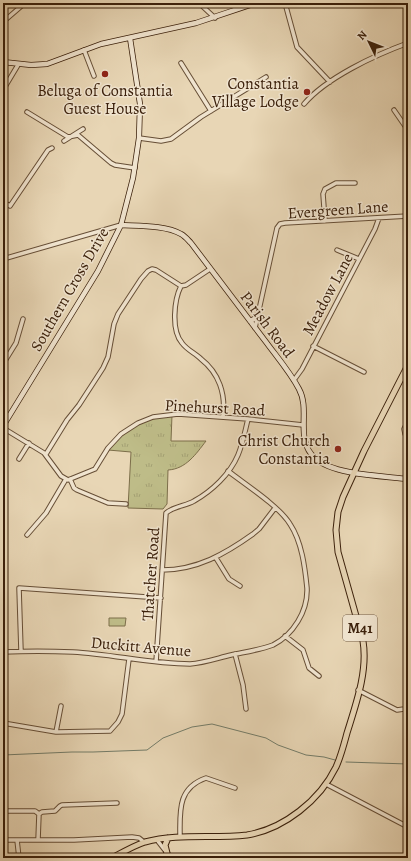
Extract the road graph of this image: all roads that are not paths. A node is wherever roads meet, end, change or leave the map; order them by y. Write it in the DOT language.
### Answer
graph roads {
  1 [pos="5,3"];
  2 [pos="25,3"];
  3 [pos="199,3"];
  4 [pos="256,3"];
  5 [pos="285,3"];
  6 [pos="215,18"];
  7 [pos="4,21"];
  8 [pos="130,38"];
  9 [pos="408,43"];
  10 [pos="84,50"];
  11 [pos="3,62"];
  12 [pos="181,63"];
  13 [pos="18,65"];
  14 [pos="94,76"];
  15 [pos="266,77"];
  16 [pos="330,82"];
  17 [pos="3,90"];
  18 [pos="304,104"];
  19 [pos="394,110"];
  20 [pos="211,111"];
  21 [pos="27,112"];
  22 [pos="408,127"];
  23 [pos="83,130"];
  24 [pos="73,136"];
  25 [pos="140,138"];
  26 [pos="64,141"];
  27 [pos="52,148"];
  28 [pos="135,168"];
  29 [pos="354,183"];
  30 [pos="3,202"];
  31 [pos="408,216"];
  32 [pos="379,218"];
  33 [pos="325,221"];
  34 [pos="121,224"];
  35 [pos="337,250"];
  36 [pos="3,258"];
  37 [pos="359,259"];
  38 [pos="210,268"];
  39 [pos="181,286"];
  40 [pos="258,317"];
  41 [pos="23,319"];
  42 [pos="250,320"];
  43 [pos="255,328"];
  44 [pos="313,346"];
  45 [pos="3,363"];
  46 [pos="408,365"];
  47 [pos="364,372"];
  48 [pos="294,380"];
  49 [pos="223,417"];
  50 [pos="248,419"];
  51 [pos="408,421"];
  52 [pos="303,425"];
  53 [pos="3,427"];
  54 [pos="408,437"];
  55 [pos="28,443"];
  56 [pos="46,454"];
  57 [pos="19,459"];
  58 [pos="228,471"];
  59 [pos="354,472"];
  60 [pos="68,479"];
  61 [pos="408,480"];
  62 [pos="126,504"];
  63 [pos="275,508"];
  64 [pos="27,535"];
  65 [pos="216,558"];
  66 [pos="162,570"];
  67 [pos="240,586"];
  68 [pos="160,598"];
  69 [pos="286,636"];
  70 [pos="21,651"];
  71 [pos="3,652"];
  72 [pos="235,654"];
  73 [pos="129,659"];
  74 [pos="156,662"];
  75 [pos="319,676"];
  76 [pos="358,690"];
  77 [pos="62,706"];
  78 [pos="408,706"];
  79 [pos="246,709"];
  80 [pos="3,723"];
  81 [pos="56,732"];
  82 [pos="326,784"];
  83 [pos="235,788"];
  84 [pos="117,803"];
  85 [pos="3,812"];
  86 [pos="39,814"];
  87 [pos="408,827"];
  88 [pos="180,837"];
  89 [pos="168,838"];
  90 [pos="3,840"];
  91 [pos="17,840"];
  92 [pos="38,840"];
  93 [pos="157,840"];
  94 [pos="144,842"];
  95 [pos="167,853"];
  96 [pos="19,858"];
  97 [pos="112,858"];
  98 [pos="171,858"];
  1 -- 7 [label="street"];
  2 -- 7 [label="street"];
  3 -- 6 [label="street"];
  4 -- 6 [label="street"];
  5 -- 16 [label="street"];
  6 -- 8 [label="street"];
  8 -- 10 [label="street"];
  8 -- 25 [label="street, Southern Cross Drive"];
  9 -- 16 [label="street"];
  10 -- 13 [label="street"];
  10 -- 14 [label="street"];
  11 -- 13 [label="street"];
  12 -- 20 [label="street"];
  13 -- 17 [label="street"];
  15 -- 20 [label="street"];
  16 -- 18 [label="street"];
  19 -- 22 [label="street"];
  20 -- 25 [label="street"];
  21 -- 24 [label="street"];
  23 -- 24 [label="street"];
  24 -- 26 [label="street"];
  24 -- 28 [label="street"];
  25 -- 28 [label="street, Southern Cross Drive"];
  27 -- 30 [label="street"];
  28 -- 34 [label="street, Southern Cross Drive"];
  29 -- 33 [label="street"];
  31 -- 32 [label="street, Evergreen Lane"];
  32 -- 33 [label="street, Evergreen Lane"];
  32 -- 37 [label="street, Meadow Lane"];
  33 -- 40 [label="street, Evergreen Lane"];
  34 -- 36 [label="street"];
  34 -- 38 [label="street, Parish Road"];
  34 -- 53 [label="street, Southern Cross Drive"];
  35 -- 37 [label="street"];
  37 -- 44 [label="street, Meadow Lane"];
  38 -- 39 [label="street"];
  38 -- 42 [label="street, Parish Road"];
  39 -- 49 [label="street"];
  39 -- 56 [label="street"];
  40 -- 42 [label="street"];
  40 -- 43 [label="street, Evergreen Lane"];
  41 -- 45 [label="street"];
  42 -- 43 [label="street, Parish Road"];
  43 -- 48 [label="street, Parish Road"];
  44 -- 47 [label="street"];
  44 -- 48 [label="street, Meadow Lane"];
  46 -- 59 [label="main road, M41"];
  48 -- 52 [label="street, Parish Road"];
  49 -- 50 [label="street, Pinehurst Road"];
  49 -- 60 [label="street, Pinehurst Road"];
  50 -- 52 [label="street, Pinehurst Road"];
  50 -- 58 [label="street"];
  51 -- 54 [label="street"];
  52 -- 59 [label="street, Parish Road"];
  53 -- 55 [label="street"];
  55 -- 56 [label="street"];
  55 -- 57 [label="street"];
  56 -- 60 [label="street"];
  58 -- 63 [label="street, Duckitt Avenue"];
  58 -- 66 [label="street, Thatcher Road"];
  59 -- 61 [label="street, Parish Road"];
  59 -- 76 [label="main road, M41"];
  60 -- 62 [label="street"];
  60 -- 64 [label="street"];
  63 -- 65 [label="street"];
  63 -- 69 [label="street, Duckitt Avenue"];
  65 -- 66 [label="street"];
  65 -- 67 [label="street"];
  66 -- 68 [label="street, Thatcher Road"];
  68 -- 70 [label="street"];
  68 -- 74 [label="street, Thatcher Road"];
  69 -- 72 [label="street, Duckitt Avenue"];
  69 -- 75 [label="street"];
  70 -- 71 [label="street, Duckitt Avenue"];
  70 -- 73 [label="street, Duckitt Avenue"];
  72 -- 74 [label="street, Duckitt Avenue"];
  72 -- 79 [label="street"];
  73 -- 74 [label="street, Duckitt Avenue"];
  73 -- 81 [label="street"];
  76 -- 78 [label="street"];
  76 -- 82 [label="main road, M41"];
  77 -- 81 [label="street"];
  80 -- 81 [label="street"];
  82 -- 87 [label="street"];
  82 -- 88 [label="main road, M41"];
  83 -- 88 [label="street"];
  84 -- 86 [label="street"];
  85 -- 86 [label="street"];
  86 -- 92 [label="street"];
  88 -- 89 [label="main road, M41"];
  89 -- 93 [label="main road, M41"];
  89 -- 95 [label="main road"];
  90 -- 91 [label="street"];
  91 -- 92 [label="street"];
  91 -- 96 [label="street"];
  92 -- 94 [label="street"];
  93 -- 94 [label="main road, M41"];
  93 -- 95 [label="street"];
  94 -- 97 [label="main road, M41"];
  95 -- 98 [label="street"];
}
